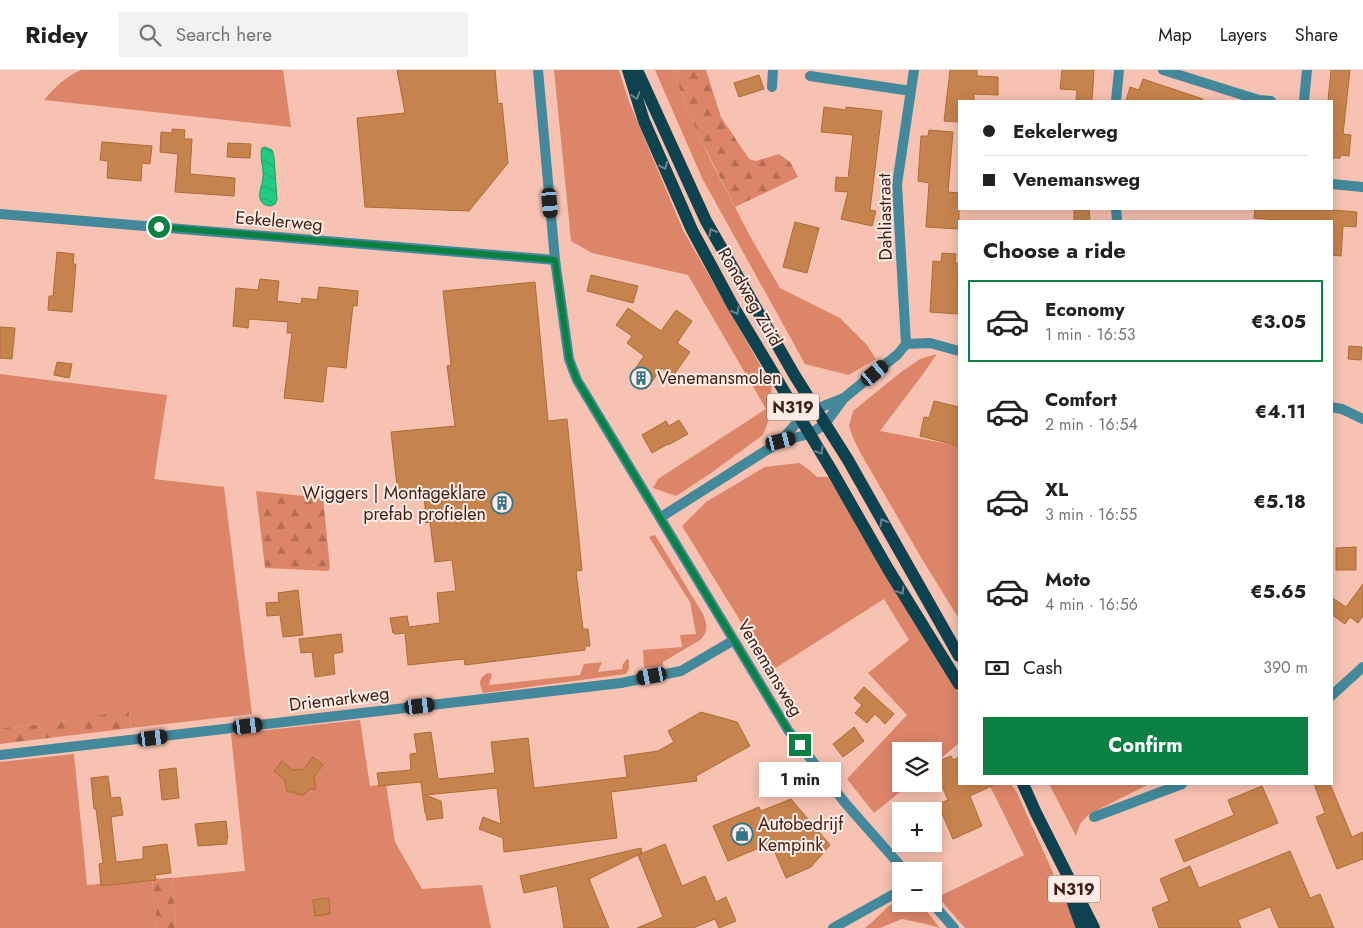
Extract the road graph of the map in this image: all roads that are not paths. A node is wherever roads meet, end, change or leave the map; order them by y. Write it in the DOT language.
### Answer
graph roads {
  1 [pos="538,70"];
  2 [pos="628,70"];
  3 [pos="637,70"];
  4 [pos="773,70"];
  5 [pos="914,70"];
  6 [pos="1119,70"];
  7 [pos="1163,70"];
  8 [pos="1307,70"];
  9 [pos="810,76"];
  10 [pos="772,87"];
  11 [pos="911,91"];
  12 [pos="1116,100"];
  13 [pos="1259,100"];
  14 [pos="1304,100"];
  15 [pos="1333,184"];
  16 [pos="1363,187"];
  17 [pos="0,214"];
  18 [pos="555,260"];
  19 [pos="906,344"];
  20 [pos="958,351"];
  21 [pos="844,398"];
  22 [pos="1333,407"];
  23 [pos="816,409"];
  24 [pos="800,419"];
  25 [pos="1363,420"];
  26 [pos="825,424"];
  27 [pos="810,434"];
  28 [pos="781,441"];
  29 [pos="661,517"];
  30 [pos="734,640"];
  31 [pos="958,654"];
  32 [pos="1363,667"];
  33 [pos="958,682"];
  34 [pos="1333,694"];
  35 [pos="0,755"];
  36 [pos="1022,785"];
  37 [pos="1179,785"];
  38 [pos="1094,818"];
  39 [pos="1054,849"];
  40 [pos="897,862"];
  41 [pos="892,895"];
  42 [pos="940,912"];
  43 [pos="833,928"];
  44 [pos="954,928"];
  45 [pos="1082,928"];
  46 [pos="1094,928"];
  1 -- 18 [label="street, Venemansweg"];
  2 -- 24 [label="main road, Rondweg Zuid / N319, one-way"];
  23 -- 3 [label="main road, Rondweg Zuid / N319, one-way"];
  4 -- 10 [label="street"];
  5 -- 11 [label="street, Dahliastraat"];
  6 -- 12 [label="street"];
  7 -- 13 [label="street"];
  8 -- 14 [label="street"];
  9 -- 11 [label="street"];
  11 -- 19 [label="street, Dahliastraat"];
  15 -- 16 [label="street"];
  17 -- 18 [label="street, Eekelerweg"];
  18 -- 29 [label="street, Venemansweg"];
  19 -- 20 [label="street"];
  19 -- 21 [label="street"];
  21 -- 23 [label="street"];
  21 -- 26 [label="street"];
  22 -- 25 [label="street"];
  23 -- 24 [label="street"];
  23 -- 26 [label="main road, Rondweg Zuid / N319"];
  24 -- 27 [label="main road, Rondweg Zuid / N319"];
  24 -- 28 [label="street"];
  26 -- 27 [label="street"];
  31 -- 26 [label="main road, Rondweg Zuid / N319, one-way"];
  27 -- 28 [label="street"];
  27 -- 33 [label="main road, Rondweg Zuid / N319, one-way"];
  28 -- 29 [label="street"];
  29 -- 30 [label="street, Venemansweg"];
  30 -- 35 [label="street, Driemarkweg"];
  30 -- 40 [label="street, Venemansweg"];
  32 -- 34 [label="street"];
  36 -- 39 [label="main road, N319"];
  37 -- 38 [label="street"];
  39 -- 45 [label="main road, N319"];
  39 -- 46 [label="main road, N319"];
  41 -- 43 [label="street"];
  42 -- 44 [label="street"];
}
